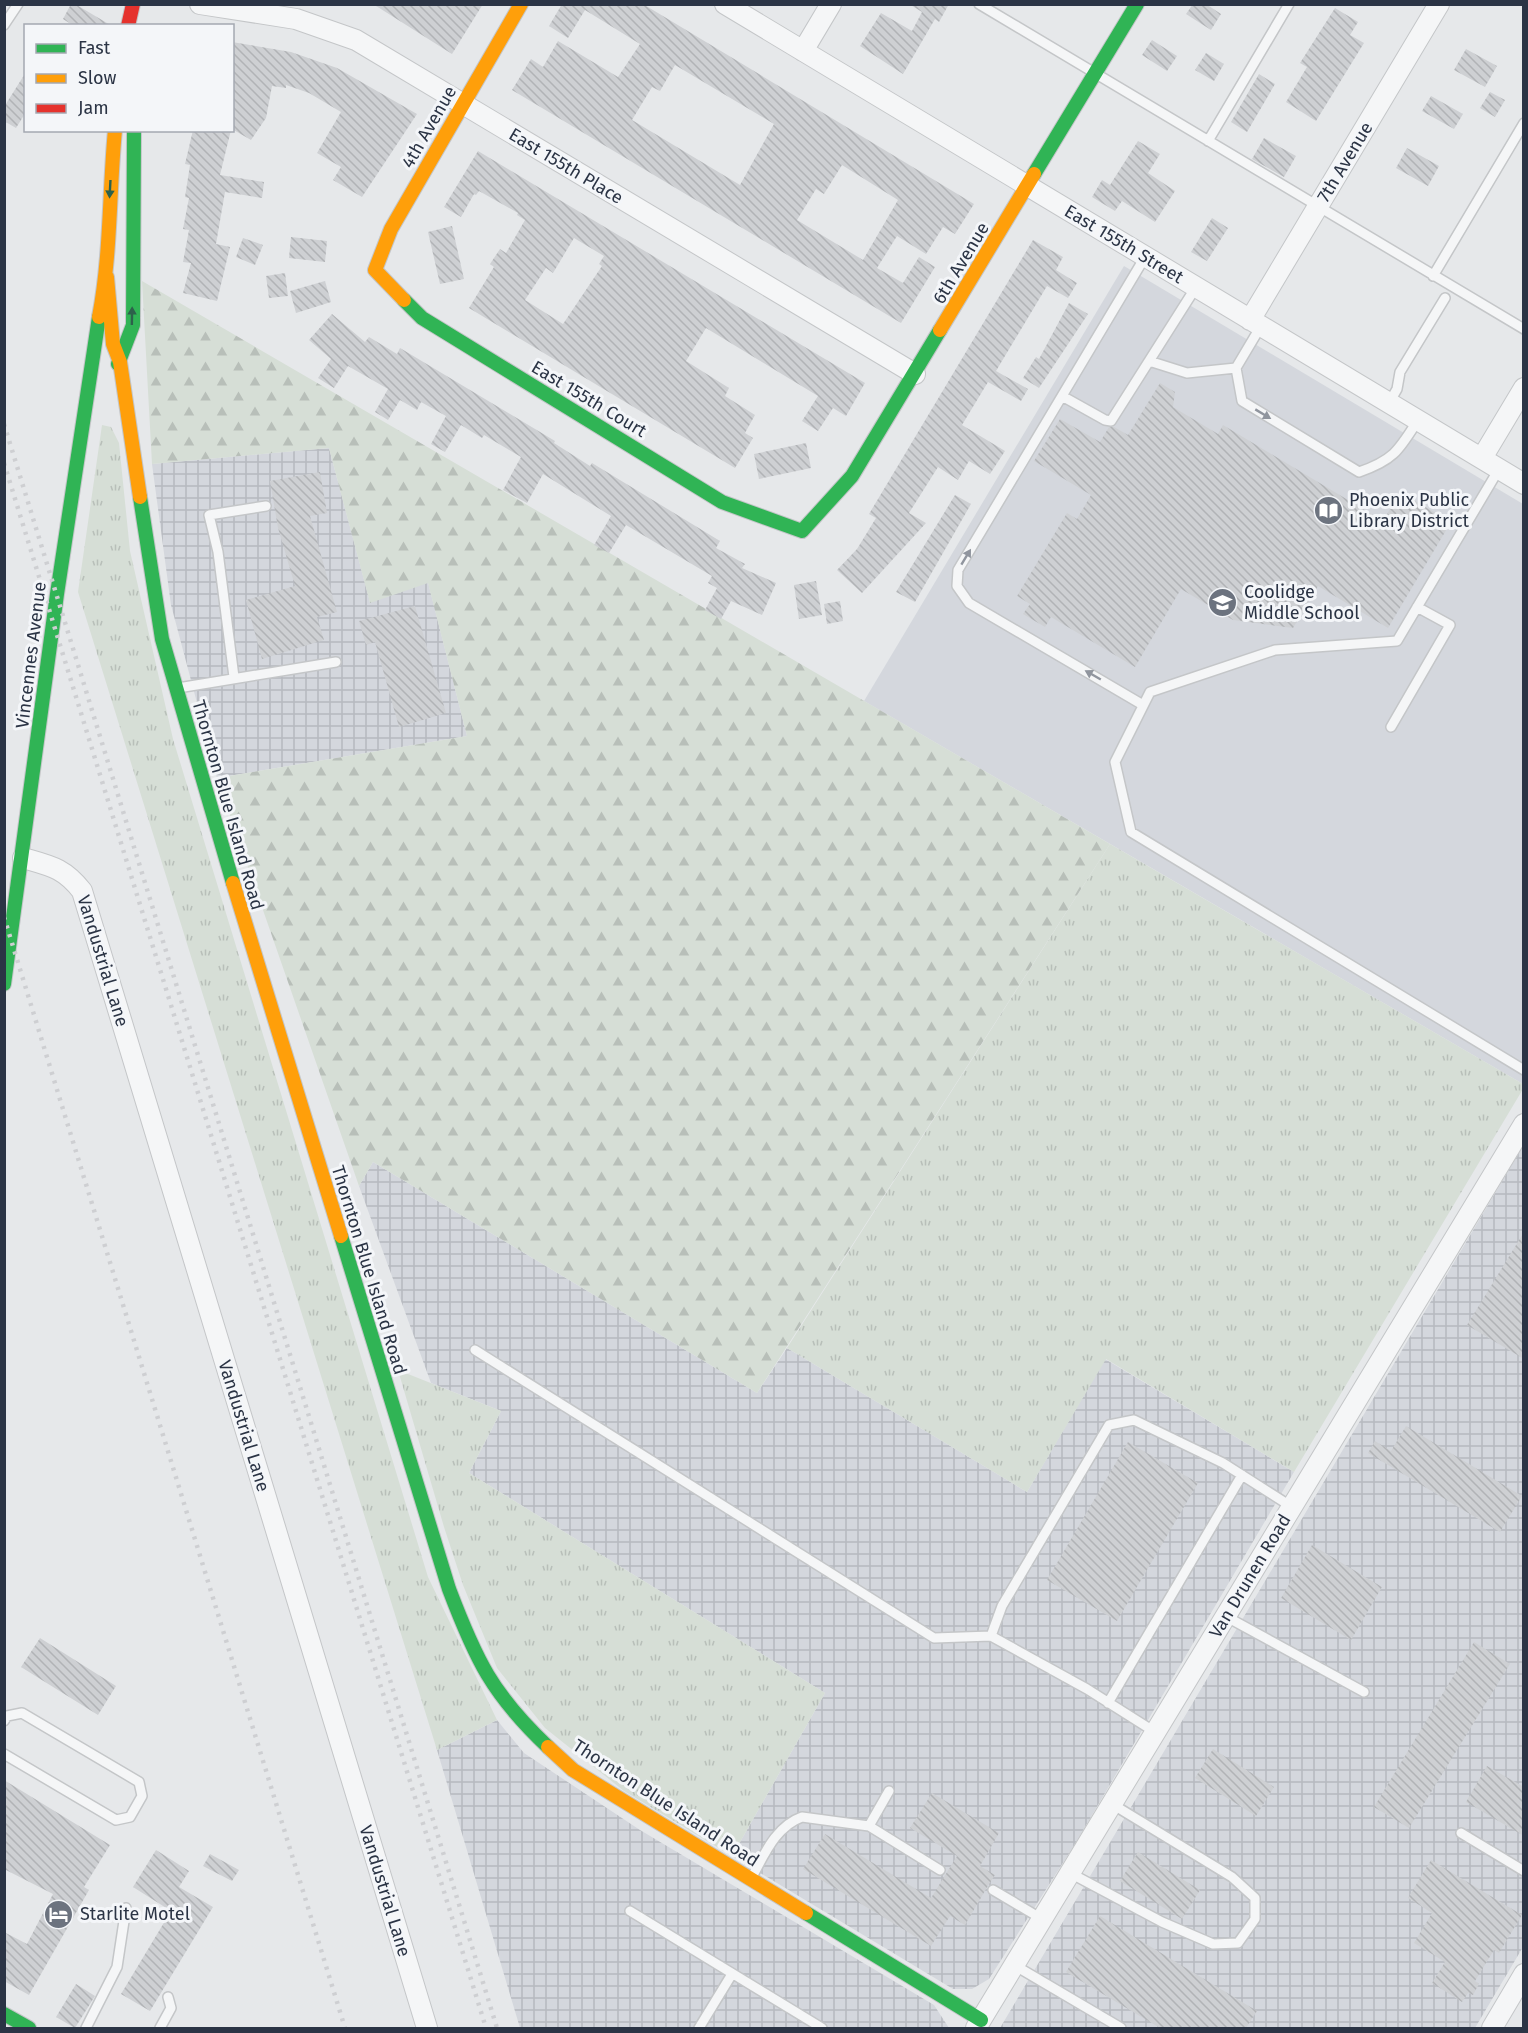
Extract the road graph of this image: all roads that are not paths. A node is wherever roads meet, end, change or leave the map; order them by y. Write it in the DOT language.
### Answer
graph roads {
  1 [pos="18,4"];
  2 [pos="134,4"];
  3 [pos="200,4"];
  4 [pos="521,4"];
  5 [pos="725,4"];
  6 [pos="831,4"];
  7 [pos="979,4"];
  8 [pos="1137,4"];
  9 [pos="1289,4"];
  10 [pos="1439,4"];
  11 [pos="129,24"];
  12 [pos="4,25"];
  13 [pos="803,51"];
  14 [pos="1095,74"];
  15 [pos="462,104"];
  16 [pos="1524,123"];
  17 [pos="115,132"];
  18 [pos="134,132"];
  19 [pos="1208,141"];
  20 [pos="1029,186"];
  21 [pos="1318,207"];
  22 [pos="1145,257"];
  23 [pos="375,270"];
  24 [pos="1433,276"];
  25 [pos="107,277"];
  26 [pos="1196,287"];
  27 [pos="1445,298"];
  28 [pos="1255,323"];
  29 [pos="1524,329"];
  30 [pos="1149,361"];
  31 [pos="120,362"];
  32 [pos="1236,368"];
  33 [pos="915,374"];
  34 [pos="1524,388"];
  35 [pos="1062,396"];
  36 [pos="88,403"];
  37 [pos="1389,403"];
  38 [pos="1418,420"];
  39 [pos="1490,464"];
  40 [pos="1524,484"];
  41 [pos="266,506"];
  42 [pos="802,531"];
  43 [pos="1417,607"];
  44 [pos="336,662"];
  45 [pos="234,677"];
  46 [pos="175,688"];
  47 [pos="1143,705"];
  48 [pos="1391,727"];
  49 [pos="23,858"];
  50 [pos="4,984"];
  51 [pos="1524,1070"];
  52 [pos="1524,1124"];
  53 [pos="475,1350"];
  54 [pos="1242,1475"];
  55 [pos="1292,1506"];
  56 [pos="1225,1616"];
  57 [pos="992,1635"];
  58 [pos="1364,1692"];
  59 [pos="1108,1703"];
  60 [pos="4,1721"];
  61 [pos="1155,1732"];
  62 [pos="4,1755"];
  63 [pos="890,1791"];
  64 [pos="1112,1804"];
  65 [pos="869,1826"];
  66 [pos="1461,1833"];
  67 [pos="940,1870"];
  68 [pos="1524,1871"];
  69 [pos="1070,1873"];
  70 [pos="751,1879"];
  71 [pos="993,1890"];
  72 [pos="126,1908"];
  73 [pos="630,1911"];
  74 [pos="1042,1919"];
  75 [pos="1014,1965"];
  76 [pos="732,1974"];
  77 [pos="1524,1974"];
  78 [pos="168,1997"];
  79 [pos="4,2014"];
  80 [pos="979,2024"];
  81 [pos="29,2028"];
  82 [pos="86,2028"];
  83 [pos="160,2028"];
  84 [pos="427,2028"];
  85 [pos="699,2028"];
  86 [pos="822,2028"];
  87 [pos="1121,2028"];
  88 [pos="1492,2028"];
  1 -- 12 [label="lane"];
  2 -- 11 [label="street"];
  3 -- 15 [label="street, East 155th Place"];
  4 -- 15 [label="street, 4th Avenue"];
  5 -- 13 [label="street, East 155th Street"];
  6 -- 13 [label="street"];
  7 -- 14 [label="lane"];
  8 -- 14 [label="street, 6th Avenue"];
  9 -- 19 [label="lane"];
  10 -- 21 [label="street, 7th Avenue"];
  13 -- 20 [label="street, East 155th Street"];
  14 -- 19 [label="lane"];
  14 -- 20 [label="street, 6th Avenue"];
  15 -- 23 [label="street, 4th Avenue"];
  15 -- 33 [label="street, East 155th Place"];
  16 -- 24 [label="lane"];
  17 -- 25 [label="street, Vincennes Avenue, one-way"];
  31 -- 18 [label="street, Vincennes Avenue, one-way"];
  19 -- 21 [label="lane"];
  20 -- 22 [label="street, East 155th Street"];
  20 -- 33 [label="street, 6th Avenue"];
  21 -- 24 [label="lane"];
  21 -- 28 [label="street, 7th Avenue"];
  22 -- 26 [label="street, East 155th Street"];
  22 -- 35 [label="lane"];
  23 -- 42 [label="street, East 155th Court"];
  24 -- 29 [label="lane"];
  25 -- 31 [label="street, Thornton Blue Island Road"];
  25 -- 36 [label="street, Vincennes Avenue"];
  26 -- 28 [label="street, East 155th Street"];
  26 -- 30 [label="lane"];
  27 -- 37 [label="lane"];
  28 -- 32 [label="lane"];
  28 -- 37 [label="street, East 155th Street"];
  30 -- 32 [label="lane"];
  30 -- 35 [label="lane"];
  31 -- 36 [label="street, Vincennes Avenue"];
  31 -- 46 [label="street, Thornton Blue Island Road"];
  32 -- 38 [label="lane, one-way"];
  33 -- 42 [label="street, 6th Avenue"];
  34 -- 39 [label="street"];
  47 -- 35 [label="lane, one-way"];
  36 -- 49 [label="street, Vincennes Avenue"];
  37 -- 38 [label="street, East 155th Street"];
  38 -- 39 [label="street, East 155th Street"];
  39 -- 40 [label="street, East 155th Street"];
  39 -- 43 [label="lane"];
  41 -- 45 [label="lane"];
  43 -- 47 [label="lane"];
  43 -- 48 [label="lane"];
  44 -- 45 [label="lane"];
  45 -- 46 [label="lane"];
  46 -- 70 [label="street, Thornton Blue Island Road"];
  47 -- 51 [label="lane"];
  49 -- 50 [label="street, Vincennes Avenue"];
  49 -- 84 [label="street, Vandustrial Lane"];
  52 -- 55 [label="street, Van Drunen Road"];
  53 -- 57 [label="lane"];
  54 -- 55 [label="lane"];
  54 -- 57 [label="lane"];
  54 -- 59 [label="lane"];
  55 -- 56 [label="street, Van Drunen Road"];
  56 -- 58 [label="lane"];
  56 -- 61 [label="street, Van Drunen Road"];
  57 -- 59 [label="lane"];
  59 -- 61 [label="lane"];
  60 -- 62 [label="lane"];
  61 -- 64 [label="street, Van Drunen Road"];
  63 -- 65 [label="lane"];
  64 -- 69 [label="street, Van Drunen Road"];
  64 -- 69 [label="lane"];
  65 -- 67 [label="lane"];
  65 -- 70 [label="lane"];
  66 -- 68 [label="lane"];
  69 -- 74 [label="street, Van Drunen Road"];
  70 -- 80 [label="street, Thornton Blue Island Road"];
  71 -- 74 [label="lane"];
  72 -- 82 [label="lane"];
  73 -- 76 [label="lane"];
  74 -- 75 [label="street, Van Drunen Road"];
  75 -- 80 [label="street, Van Drunen Road"];
  75 -- 87 [label="lane"];
  76 -- 85 [label="lane"];
  76 -- 86 [label="lane"];
  77 -- 88 [label="street"];
  78 -- 83 [label="lane"];
  79 -- 81 [label="street"];
}
